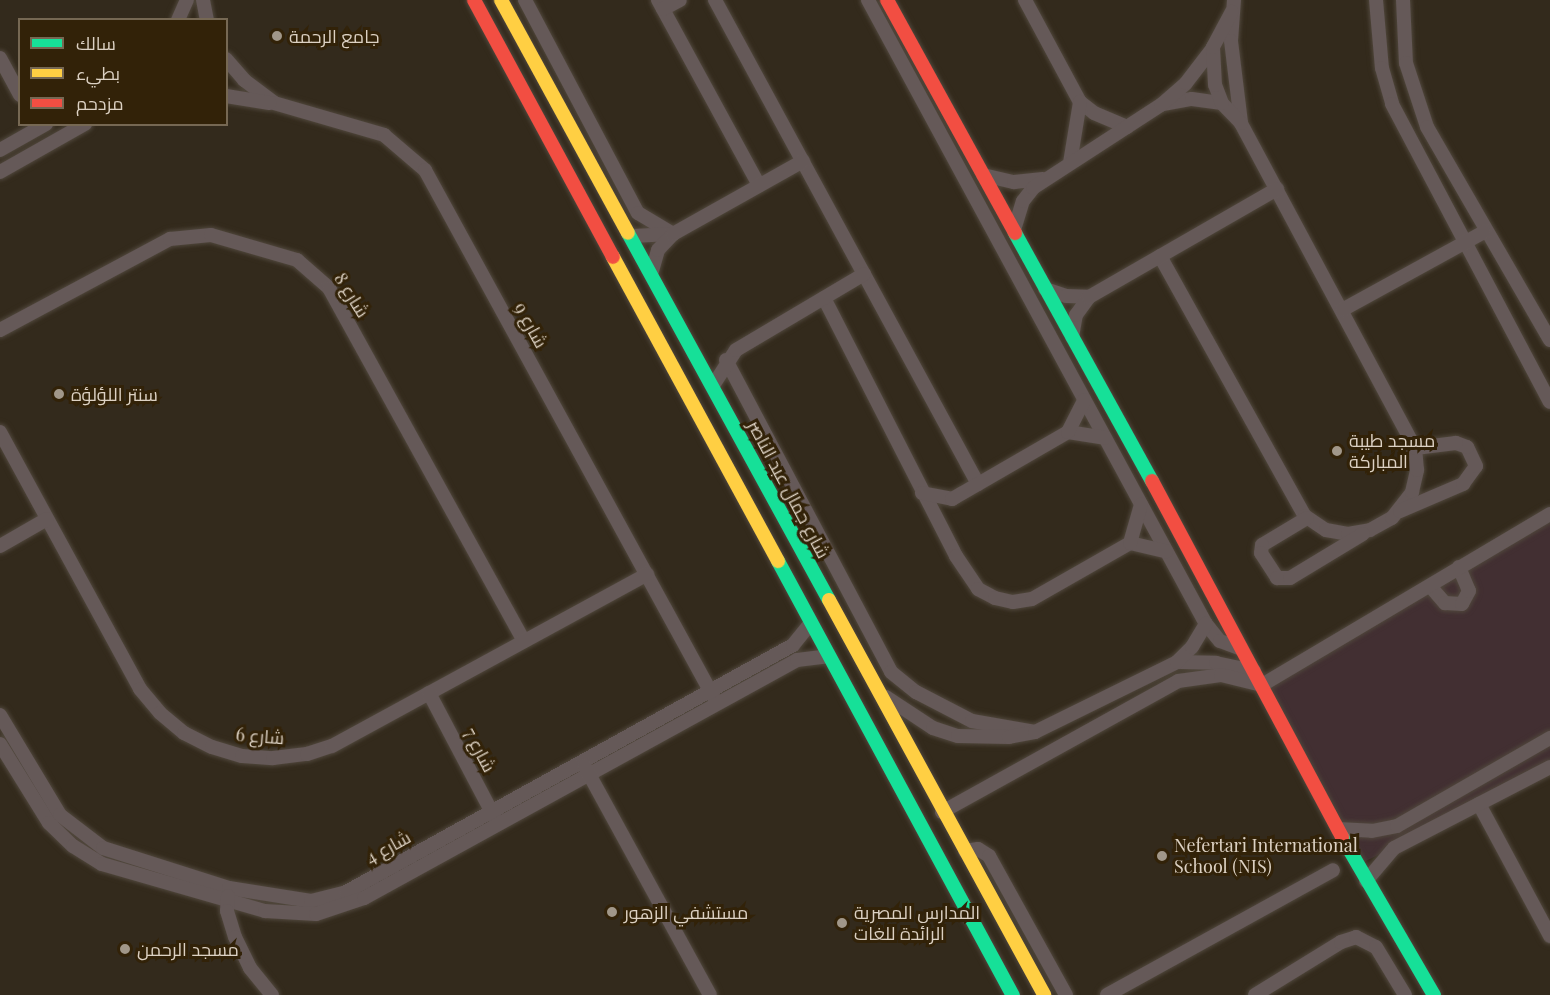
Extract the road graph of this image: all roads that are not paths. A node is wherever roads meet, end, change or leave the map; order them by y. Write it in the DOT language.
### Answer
graph roads {
  1 [pos="187,0"];
  2 [pos="202,0"];
  3 [pos="474,0"];
  4 [pos="501,0"];
  5 [pos="525,0"];
  6 [pos="680,0"];
  7 [pos="716,0"];
  8 [pos="868,0"];
  9 [pos="887,0"];
  10 [pos="1024,0"];
  11 [pos="1376,0"];
  12 [pos="1403,0"];
  13 [pos="660,5"];
  14 [pos="1233,6"];
  15 [pos="179,18"];
  16 [pos="206,18"];
  17 [pos="1213,47"];
  18 [pos="0,58"];
  19 [pos="228,61"];
  20 [pos="545,79"];
  21 [pos="18,91"];
  22 [pos="525,92"];
  23 [pos="228,96"];
  24 [pos="1080,102"];
  25 [pos="274,103"];
  26 [pos="1222,103"];
  27 [pos="1161,105"];
  28 [pos="1241,123"];
  29 [pos="570,125"];
  30 [pos="56,126"];
  31 [pos="82,126"];
  32 [pos="1127,127"];
  33 [pos="26,130"];
  34 [pos="64,136"];
  35 [pos="548,136"];
  36 [pos="0,150"];
  37 [pos="31,155"];
  38 [pos="803,161"];
  39 [pos="1070,163"];
  40 [pos="0,172"];
  41 [pos="983,175"];
  42 [pos="1045,178"];
  43 [pos="759,185"];
  44 [pos="1277,189"];
  45 [pos="1014,230"];
  46 [pos="1484,232"];
  47 [pos="673,234"];
  48 [pos="633,237"];
  49 [pos="1464,243"];
  50 [pos="1160,256"];
  51 [pos="652,271"];
  52 [pos="864,274"];
  53 [pos="1043,288"];
  54 [pos="1089,297"];
  55 [pos="824,298"];
  56 [pos="1342,310"];
  57 [pos="0,330"];
  58 [pos="1071,337"];
  59 [pos="1550,340"];
  60 [pos="726,360"];
  61 [pos="714,384"];
  62 [pos="1084,400"];
  63 [pos="1550,402"];
  64 [pos="1112,413"];
  65 [pos="1096,422"];
  66 [pos="0,432"];
  67 [pos="1068,432"];
  68 [pos="1105,438"];
  69 [pos="1415,448"];
  70 [pos="978,484"];
  71 [pos="922,493"];
  72 [pos="952,499"];
  73 [pos="1141,505"];
  74 [pos="1400,511"];
  75 [pos="1550,514"];
  76 [pos="1307,518"];
  77 [pos="47,519"];
  78 [pos="942,529"];
  79 [pos="1370,530"];
  80 [pos="1130,543"];
  81 [pos="0,546"];
  82 [pos="1166,552"];
  83 [pos="1459,567"];
  84 [pos="646,574"];
  85 [pos="1430,585"];
  86 [pos="811,623"];
  87 [pos="1206,624"];
  88 [pos="524,641"];
  89 [pos="1239,648"];
  90 [pos="828,656"];
  91 [pos="1177,662"];
  92 [pos="1254,671"];
  93 [pos="872,682"];
  94 [pos="1262,685"];
  95 [pos="710,690"];
  96 [pos="429,693"];
  97 [pos="717,703"];
  98 [pos="2,724"];
  99 [pos="1035,732"];
  100 [pos="1550,738"];
  101 [pos="0,744"];
  102 [pos="584,767"];
  103 [pos="1550,767"];
  104 [pos="1479,804"];
  105 [pos="491,810"];
  106 [pos="942,812"];
  107 [pos="499,824"];
  108 [pos="1338,829"];
  109 [pos="965,851"];
  110 [pos="1333,870"];
  111 [pos="1366,881"];
  112 [pos="228,895"];
  113 [pos="1550,936"];
  114 [pos="272,995"];
  115 [pos="710,995"];
  116 [pos="1013,995"];
  117 [pos="1044,995"];
  118 [pos="1066,995"];
  119 [pos="1107,995"];
  120 [pos="1255,995"];
  121 [pos="1405,995"];
  122 [pos="1434,995"];
  1 -- 15 [label="street"];
  2 -- 16 [label="street"];
  3 -- 22 [label="main road"];
  4 -- 20 [label="main road, شارع جمال عبد الناصر"];
  5 -- 47 [label="street"];
  6 -- 13 [label="street"];
  7 -- 38 [label="street"];
  8 -- 62 [label="street"];
  9 -- 41 [label="main road"];
  10 -- 24 [label="street"];
  11 -- 49 [label="street"];
  12 -- 46 [label="street"];
  13 -- 43 [label="street"];
  14 -- 17 [label="street"];
  14 -- 28 [label="street"];
  17 -- 26 [label="street"];
  17 -- 27 [label="street"];
  18 -- 21 [label="street"];
  19 -- 25 [label="street, شارع 9"];
  20 -- 22 [label="main road"];
  20 -- 29 [label="main road, شارع جمال عبد الناصر"];
  22 -- 35 [label="main road"];
  23 -- 25 [label="street"];
  24 -- 32 [label="street"];
  24 -- 39 [label="street"];
  25 -- 84 [label="street, شارع 9"];
  26 -- 27 [label="street"];
  26 -- 28 [label="street"];
  27 -- 32 [label="street"];
  28 -- 44 [label="street"];
  29 -- 35 [label="main road"];
  29 -- 48 [label="main road, شارع جمال عبد الناصر"];
  30 -- 34 [label="street"];
  31 -- 34 [label="street"];
  32 -- 39 [label="street"];
  33 -- 36 [label="street"];
  33 -- 37 [label="street"];
  34 -- 37 [label="street"];
  35 -- 86 [label="main road"];
  37 -- 40 [label="street"];
  38 -- 43 [label="street"];
  38 -- 52 [label="street"];
  39 -- 42 [label="street"];
  41 -- 42 [label="street"];
  41 -- 45 [label="main road"];
  42 -- 45 [label="street"];
  43 -- 47 [label="street"];
  44 -- 50 [label="street"];
  44 -- 56 [label="street"];
  45 -- 53 [label="main road"];
  46 -- 49 [label="street"];
  46 -- 59 [label="street"];
  47 -- 48 [label="street"];
  47 -- 51 [label="street"];
  48 -- 51 [label="main road, شارع جمال عبد الناصر"];
  49 -- 56 [label="street"];
  49 -- 63 [label="street"];
  50 -- 54 [label="street"];
  50 -- 76 [label="street"];
  51 -- 61 [label="main road, شارع جمال عبد الناصر"];
  52 -- 55 [label="street"];
  52 -- 70 [label="street"];
  53 -- 54 [label="street"];
  53 -- 58 [label="main road"];
  54 -- 58 [label="street"];
  55 -- 60 [label="street"];
  55 -- 71 [label="street"];
  56 -- 69 [label="street"];
  57 -- 88 [label="street, شارع 8"];
  58 -- 64 [label="main road"];
  60 -- 61 [label="street"];
  60 -- 99 [label="street"];
  61 -- 93 [label="main road, شارع جمال عبد الناصر"];
  62 -- 65 [label="street"];
  62 -- 67 [label="street"];
  64 -- 65 [label="street"];
  64 -- 89 [label="main road"];
  65 -- 68 [label="street"];
  66 -- 77 [label="street, شارع 6"];
  67 -- 68 [label="street"];
  67 -- 70 [label="street"];
  68 -- 73 [label="street"];
  69 -- 74 [label="street"];
  69 -- 74 [label="street"];
  70 -- 72 [label="street"];
  71 -- 72 [label="street"];
  71 -- 78 [label="street"];
  72 -- 78 [label="street"];
  73 -- 80 [label="street"];
  73 -- 82 [label="street"];
  74 -- 79 [label="street"];
  75 -- 83 [label="street"];
  76 -- 79 [label="street"];
  76 -- 79 [label="street"];
  77 -- 81 [label="street"];
  77 -- 96 [label="street, شارع 6"];
  78 -- 80 [label="street"];
  80 -- 82 [label="street"];
  82 -- 87 [label="street"];
  83 -- 85 [label="street"];
  83 -- 85 [label="street"];
  84 -- 88 [label="street, شارع 6"];
  84 -- 95 [label="street, شارع 9"];
  85 -- 94 [label="street"];
  86 -- 90 [label="main road"];
  86 -- 95 [label="street, شارع 4"];
  87 -- 89 [label="street"];
  87 -- 91 [label="street"];
  88 -- 96 [label="street, شارع 6"];
  89 -- 92 [label="main road"];
  90 -- 97 [label="street, شارع 4"];
  90 -- 116 [label="main road"];
  91 -- 92 [label="street"];
  91 -- 99 [label="street"];
  92 -- 94 [label="main road"];
  93 -- 99 [label="street"];
  93 -- 106 [label="main road, شارع جمال عبد الناصر"];
  94 -- 106 [label="street"];
  94 -- 108 [label="main road"];
  95 -- 97 [label="street, شارع 9"];
  95 -- 102 [label="street, شارع 4"];
  96 -- 105 [label="street, شارع 7"];
  97 -- 102 [label="street, شارع 4"];
  98 -- 112 [label="street, شارع 4"];
  100 -- 108 [label="street"];
  101 -- 112 [label="street, شارع 4"];
  102 -- 105 [label="street, شارع 4"];
  102 -- 107 [label="street, شارع 4"];
  102 -- 115 [label="street"];
  103 -- 104 [label="street"];
  104 -- 111 [label="street"];
  104 -- 113 [label="street"];
  105 -- 107 [label="street, شارع 7"];
  105 -- 112 [label="street, شارع 4"];
  106 -- 109 [label="main road, شارع جمال عبد الناصر"];
  107 -- 112 [label="street, شارع 4"];
  108 -- 111 [label="main road"];
  109 -- 117 [label="main road, شارع جمال عبد الناصر"];
  109 -- 118 [label="street"];
  110 -- 119 [label="street"];
  111 -- 122 [label="main road"];
  112 -- 114 [label="street"];
  120 -- 121 [label="street"];
}
